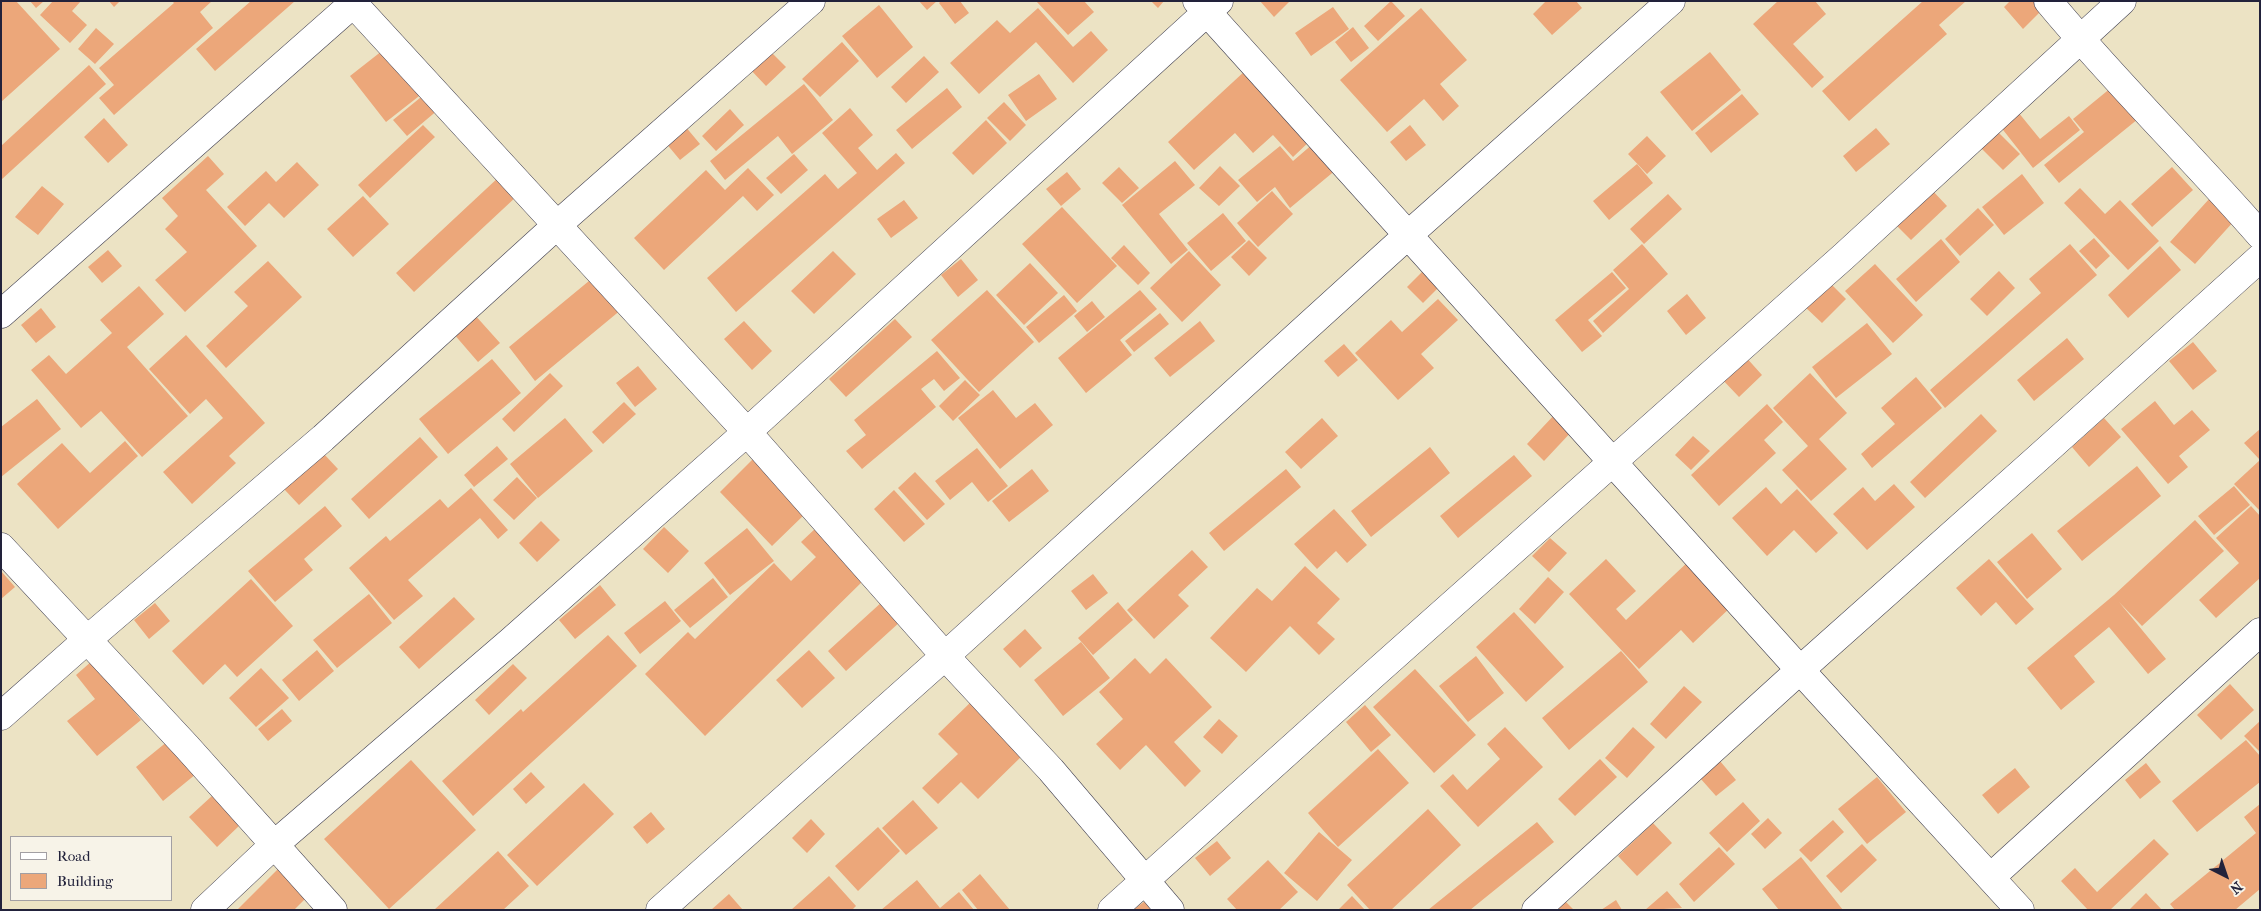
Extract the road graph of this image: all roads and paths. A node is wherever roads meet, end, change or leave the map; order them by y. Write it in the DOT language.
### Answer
graph roads {
  1 [pos="811,1"];
  2 [pos="1670,1"];
  3 [pos="2048,1"];
  4 [pos="2122,1"];
  5 [pos="354,2"];
  6 [pos="1207,5"];
  7 [pos="2080,40"];
  8 [pos="556,226"];
  9 [pos="1408,234"];
  10 [pos="2260,236"];
  11 [pos="2260,258"];
  12 [pos="1,314"];
  13 [pos="747,432"];
  14 [pos="1612,462"];
  15 [pos="1,547"];
  16 [pos="2260,632"];
  17 [pos="88,639"];
  18 [pos="945,656"];
  19 [pos="1800,670"];
  20 [pos="1,716"];
  21 [pos="275,844"];
  22 [pos="1991,877"];
  23 [pos="1145,881"];
  24 [pos="205,910"];
  25 [pos="333,910"];
  26 [pos="660,910"];
  27 [pos="1112,910"];
  28 [pos="1170,910"];
  29 [pos="1536,910"];
  30 [pos="2020,910"];
  1 -- 8 [label="street"];
  2 -- 9 [label="street"];
  3 -- 7 [label="street"];
  4 -- 7 [label="street"];
  5 -- 8 [label="street"];
  5 -- 12 [label="street"];
  6 -- 9 [label="street"];
  6 -- 13 [label="street"];
  7 -- 10 [label="street"];
  7 -- 14 [label="street"];
  8 -- 13 [label="street"];
  8 -- 17 [label="street"];
  9 -- 14 [label="street"];
  9 -- 18 [label="street"];
  11 -- 19 [label="street"];
  13 -- 18 [label="street"];
  13 -- 21 [label="street"];
  14 -- 19 [label="street"];
  14 -- 23 [label="street"];
  15 -- 17 [label="street"];
  16 -- 22 [label="street"];
  17 -- 20 [label="street"];
  17 -- 21 [label="street"];
  18 -- 23 [label="street"];
  18 -- 26 [label="street"];
  19 -- 22 [label="street"];
  19 -- 29 [label="street"];
  21 -- 24 [label="street"];
  21 -- 25 [label="street"];
  22 -- 30 [label="street"];
  23 -- 27 [label="street"];
  23 -- 28 [label="street"];
}
